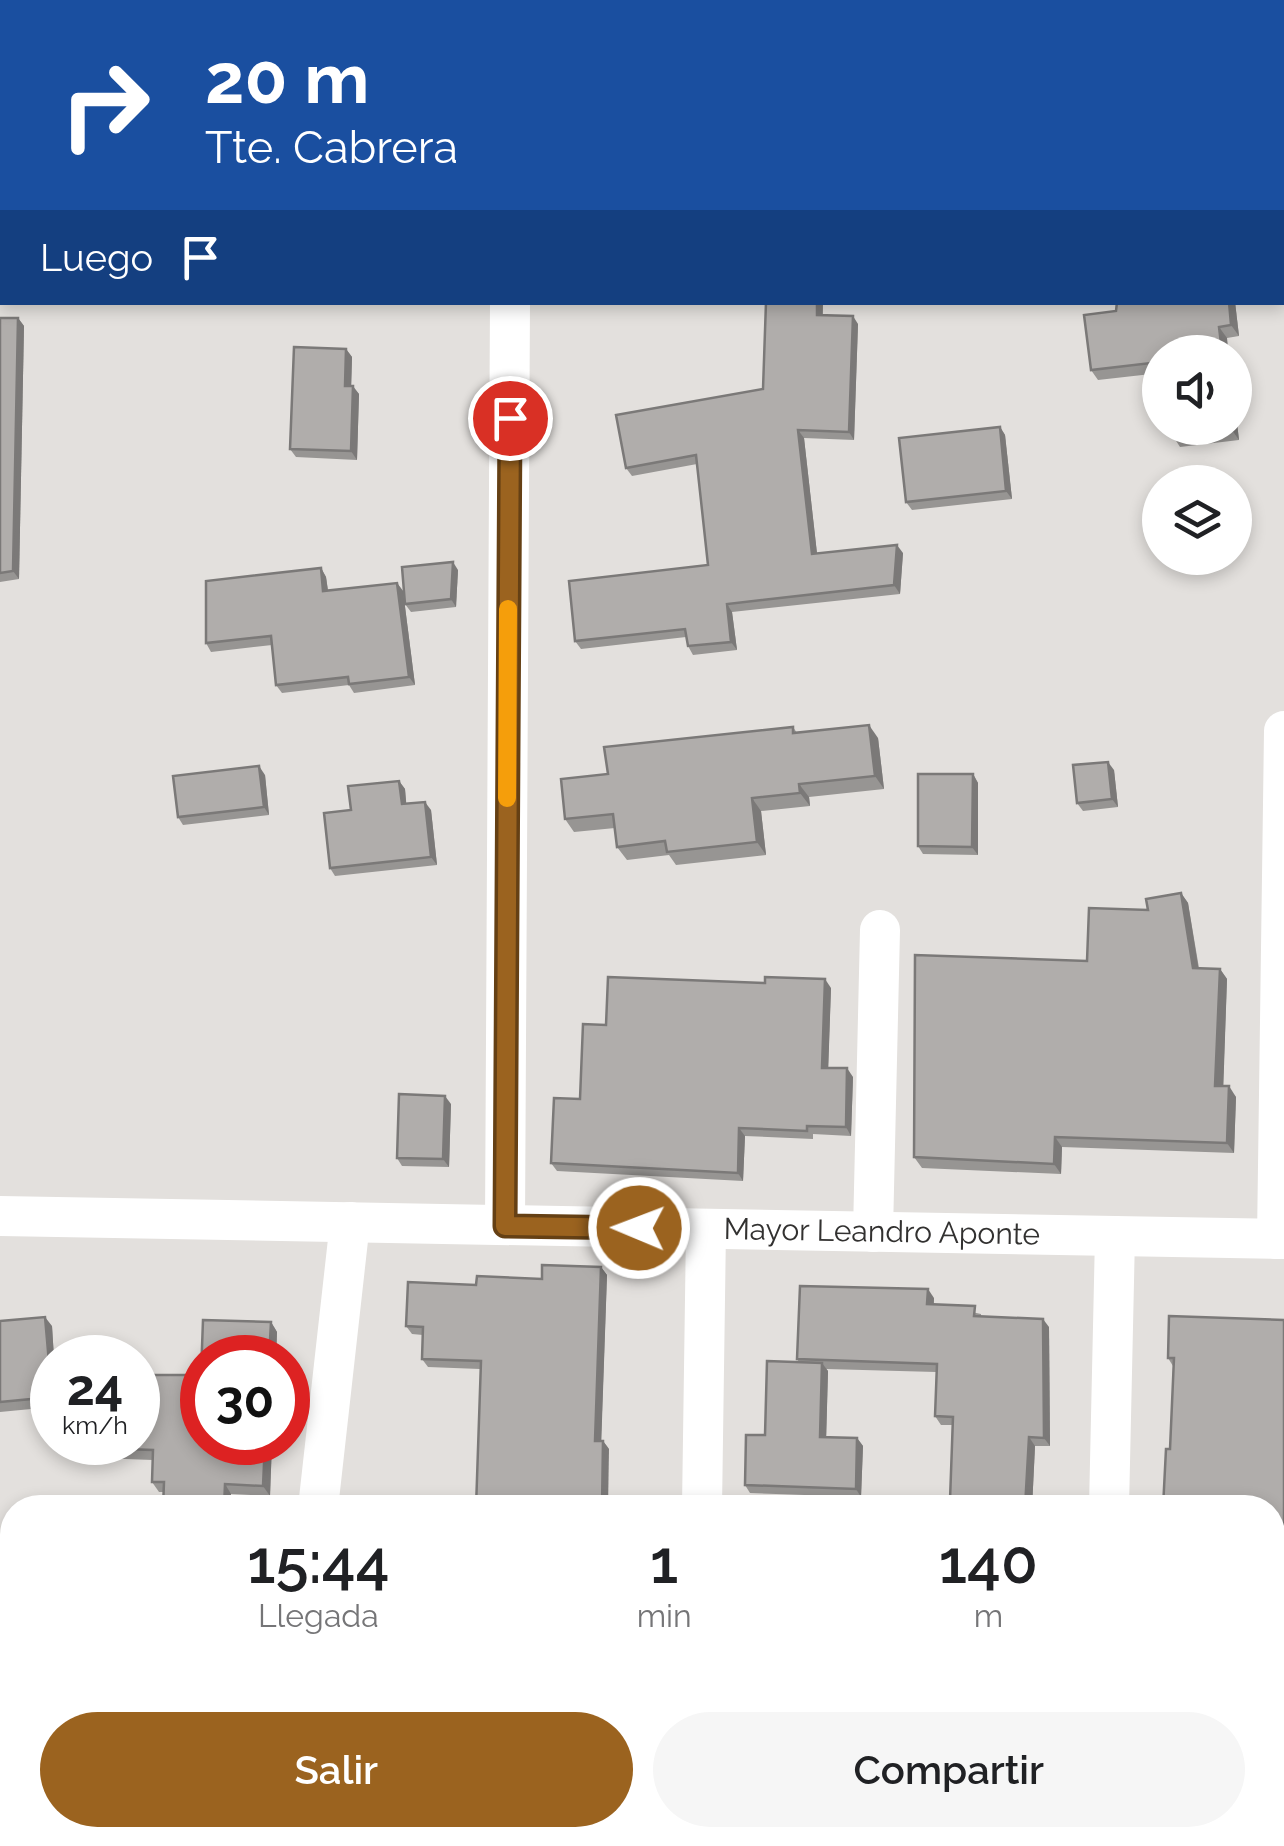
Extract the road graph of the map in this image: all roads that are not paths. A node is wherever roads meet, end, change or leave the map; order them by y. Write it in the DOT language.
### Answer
graph roads {
  1 [pos="510,305"];
  2 [pos="1284,731"];
  3 [pos="880,930"];
  4 [pos="0,1216"];
  5 [pos="350,1222"];
  6 [pos="505,1226"];
  7 [pos="706,1228"];
  8 [pos="872,1232"];
  9 [pos="1115,1236"];
  10 [pos="1281,1239"];
  11 [pos="319,1495"];
  12 [pos="702,1495"];
  13 [pos="1109,1495"];
  1 -- 6 [label="street"];
  2 -- 10 [label="street"];
  3 -- 8 [label="street"];
  4 -- 5 [label="street, Mayor Leandro Aponte"];
  5 -- 6 [label="street, Mayor Leandro Aponte"];
  5 -- 11 [label="street"];
  6 -- 7 [label="street, Mayor Leandro Aponte"];
  7 -- 8 [label="street, Mayor Leandro Aponte"];
  7 -- 12 [label="street"];
  8 -- 9 [label="street, Mayor Leandro Aponte"];
  9 -- 10 [label="street, Mayor Leandro Aponte"];
  9 -- 13 [label="street"];
}
